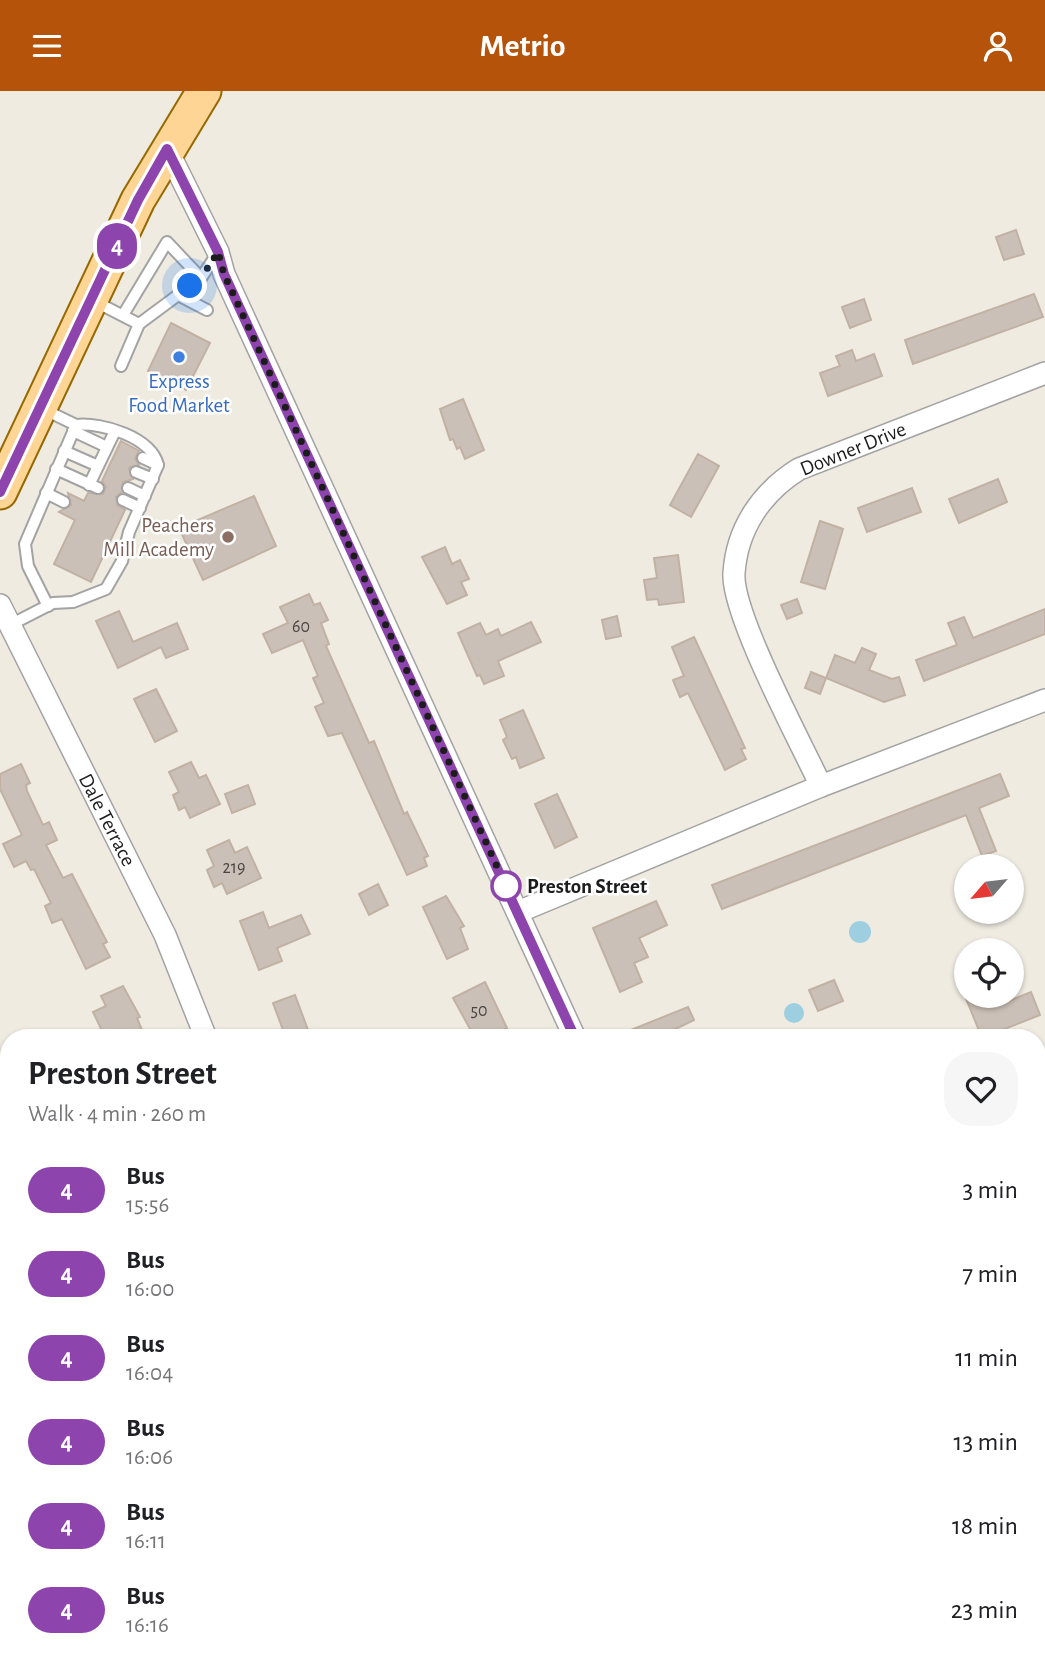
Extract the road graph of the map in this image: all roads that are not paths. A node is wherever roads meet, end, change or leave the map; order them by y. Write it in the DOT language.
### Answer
graph roads {
  1 [pos="204,91"];
  2 [pos="167,149"];
  3 [pos="218,252"];
  4 [pos="201,278"];
  5 [pos="178,295"];
  6 [pos="92,299"];
  7 [pos="207,310"];
  8 [pos="123,315"];
  9 [pos="139,324"];
  10 [pos="121,366"];
  11 [pos="1045,373"];
  12 [pos="41,408"];
  13 [pos="75,428"];
  14 [pos="64,451"];
  15 [pos="107,455"];
  16 [pos="143,458"];
  17 [pos="158,465"];
  18 [pos="56,469"];
  19 [pos="136,472"];
  20 [pos="153,479"];
  21 [pos="128,488"];
  22 [pos="0,492"];
  23 [pos="46,493"];
  24 [pos="145,496"];
  25 [pos="123,500"];
  26 [pos="64,502"];
  27 [pos="140,508"];
  28 [pos="117,527"];
  29 [pos="129,532"];
  30 [pos="0,605"];
  31 [pos="48,606"];
  32 [pos="10,625"];
  33 [pos="1045,700"];
  34 [pos="821,786"];
  35 [pos="518,912"];
  36 [pos="202,1029"];
  37 [pos="571,1029"];
  1 -- 2 [label="main road"];
  2 -- 3 [label="street"];
  2 -- 6 [label="main road"];
  3 -- 4 [label="lane"];
  3 -- 35 [label="street"];
  4 -- 5 [label="lane"];
  4 -- 8 [label="lane"];
  5 -- 7 [label="lane"];
  5 -- 9 [label="lane"];
  6 -- 8 [label="lane"];
  6 -- 12 [label="main road"];
  8 -- 9 [label="lane"];
  9 -- 10 [label="lane"];
  11 -- 34 [label="street, Downer Drive"];
  12 -- 13 [label="lane"];
  12 -- 22 [label="main road"];
  13 -- 14 [label="lane"];
  13 -- 15 [label="lane"];
  13 -- 15 [label="lane"];
  14 -- 15 [label="lane"];
  14 -- 18 [label="lane"];
  15 -- 17 [label="lane"];
  15 -- 18 [label="lane"];
  16 -- 17 [label="lane"];
  17 -- 20 [label="lane"];
  18 -- 23 [label="lane"];
  19 -- 20 [label="lane"];
  20 -- 24 [label="lane"];
  21 -- 24 [label="lane"];
  23 -- 26 [label="lane"];
  23 -- 31 [label="lane"];
  24 -- 27 [label="lane"];
  25 -- 27 [label="lane"];
  27 -- 29 [label="lane"];
  28 -- 29 [label="lane"];
  29 -- 31 [label="lane"];
  30 -- 32 [label="street, Dale Terrace"];
  31 -- 32 [label="lane"];
  32 -- 36 [label="street, Dale Terrace"];
  33 -- 34 [label="street"];
  34 -- 35 [label="street"];
  35 -- 37 [label="street"];
}
